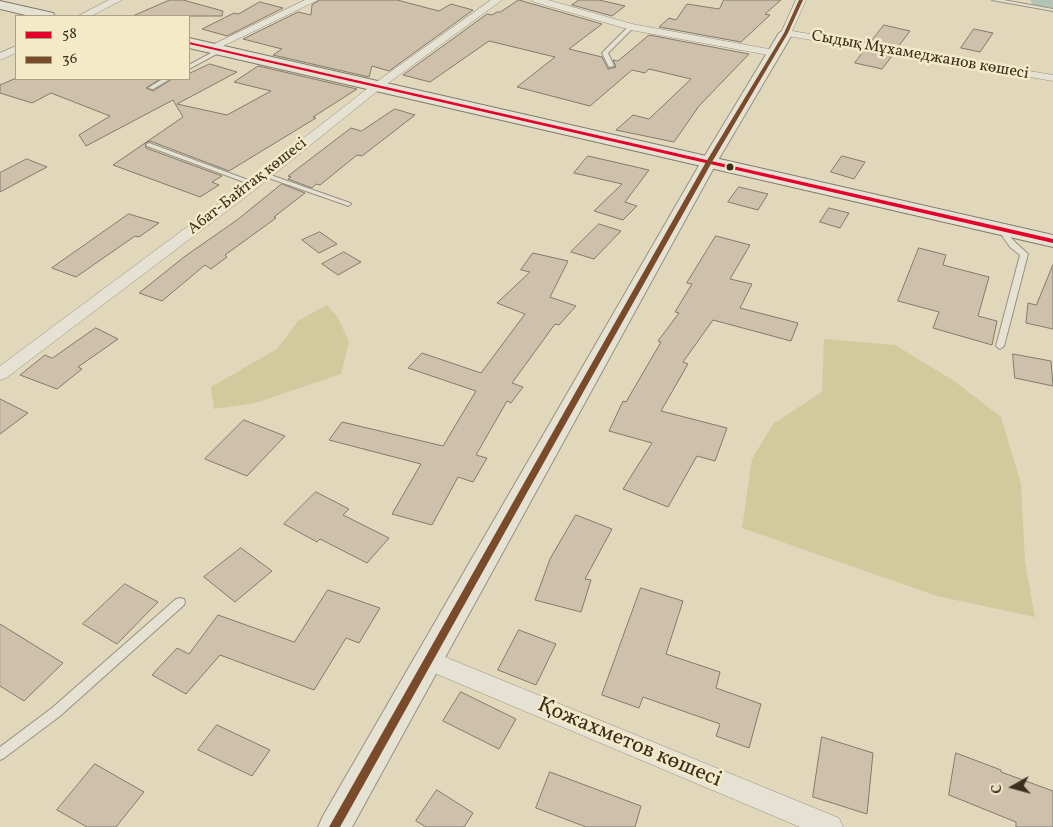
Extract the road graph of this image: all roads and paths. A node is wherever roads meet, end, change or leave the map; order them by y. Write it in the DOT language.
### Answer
graph roads {
  1 [pos="117,0"];
  2 [pos="313,0"];
  3 [pos="497,0"];
  4 [pos="537,0"];
  5 [pos="801,0"];
  6 [pos="994,0"];
  7 [pos="0,5"];
  8 [pos="1053,10"];
  9 [pos="44,15"];
  10 [pos="86,15"];
  11 [pos="631,27"];
  12 [pos="786,34"];
  13 [pos="190,43"];
  14 [pos="216,49"];
  15 [pos="15,50"];
  16 [pos="774,53"];
  17 [pos="0,57"];
  18 [pos="190,66"];
  19 [pos="611,66"];
  20 [pos="1053,78"];
  21 [pos="165,80"];
  22 [pos="376,87"];
  23 [pos="151,88"];
  24 [pos="149,145"];
  25 [pos="709,162"];
  26 [pos="265,174"];
  27 [pos="254,184"];
  28 [pos="348,204"];
  29 [pos="1000,229"];
  30 [pos="1053,241"];
  31 [pos="1000,346"];
  32 [pos="0,374"];
  33 [pos="180,602"];
  34 [pos="428,660"];
  35 [pos="0,754"];
  36 [pos="334,827"];
  37 [pos="830,827"];
  1 -- 10 [label="street"];
  2 -- 14 [label="street"];
  3 -- 22 [label="street, Абат-Байтақ көшесі"];
  4 -- 11 [label="street"];
  5 -- 12 [label="street"];
  6 -- 8 [label="lane"];
  7 -- 9 [label="main road"];
  11 -- 16 [label="street"];
  11 -- 19 [label="lane"];
  12 -- 16 [label="street"];
  12 -- 20 [label="street, Сыдық Мұхамеджанов көшесі"];
  13 -- 14 [label="main road"];
  14 -- 18 [label="lane"];
  14 -- 22 [label="main road"];
  15 -- 17 [label="street"];
  16 -- 25 [label="street"];
  21 -- 23 [label="lane"];
  22 -- 25 [label="main road"];
  22 -- 26 [label="street, Абат-Байтақ көшесі"];
  24 -- 27 [label="lane"];
  25 -- 29 [label="main road"];
  25 -- 34 [label="street"];
  26 -- 27 [label="street, Абат-Байтақ көшесі"];
  26 -- 28 [label="lane"];
  27 -- 32 [label="street, Абат-Байтақ көшесі"];
  29 -- 30 [label="main road"];
  29 -- 31 [label="lane"];
  33 -- 35 [label="lane"];
  34 -- 36 [label="street"];
  34 -- 37 [label="street, Қожахметов көшесі"];
}
